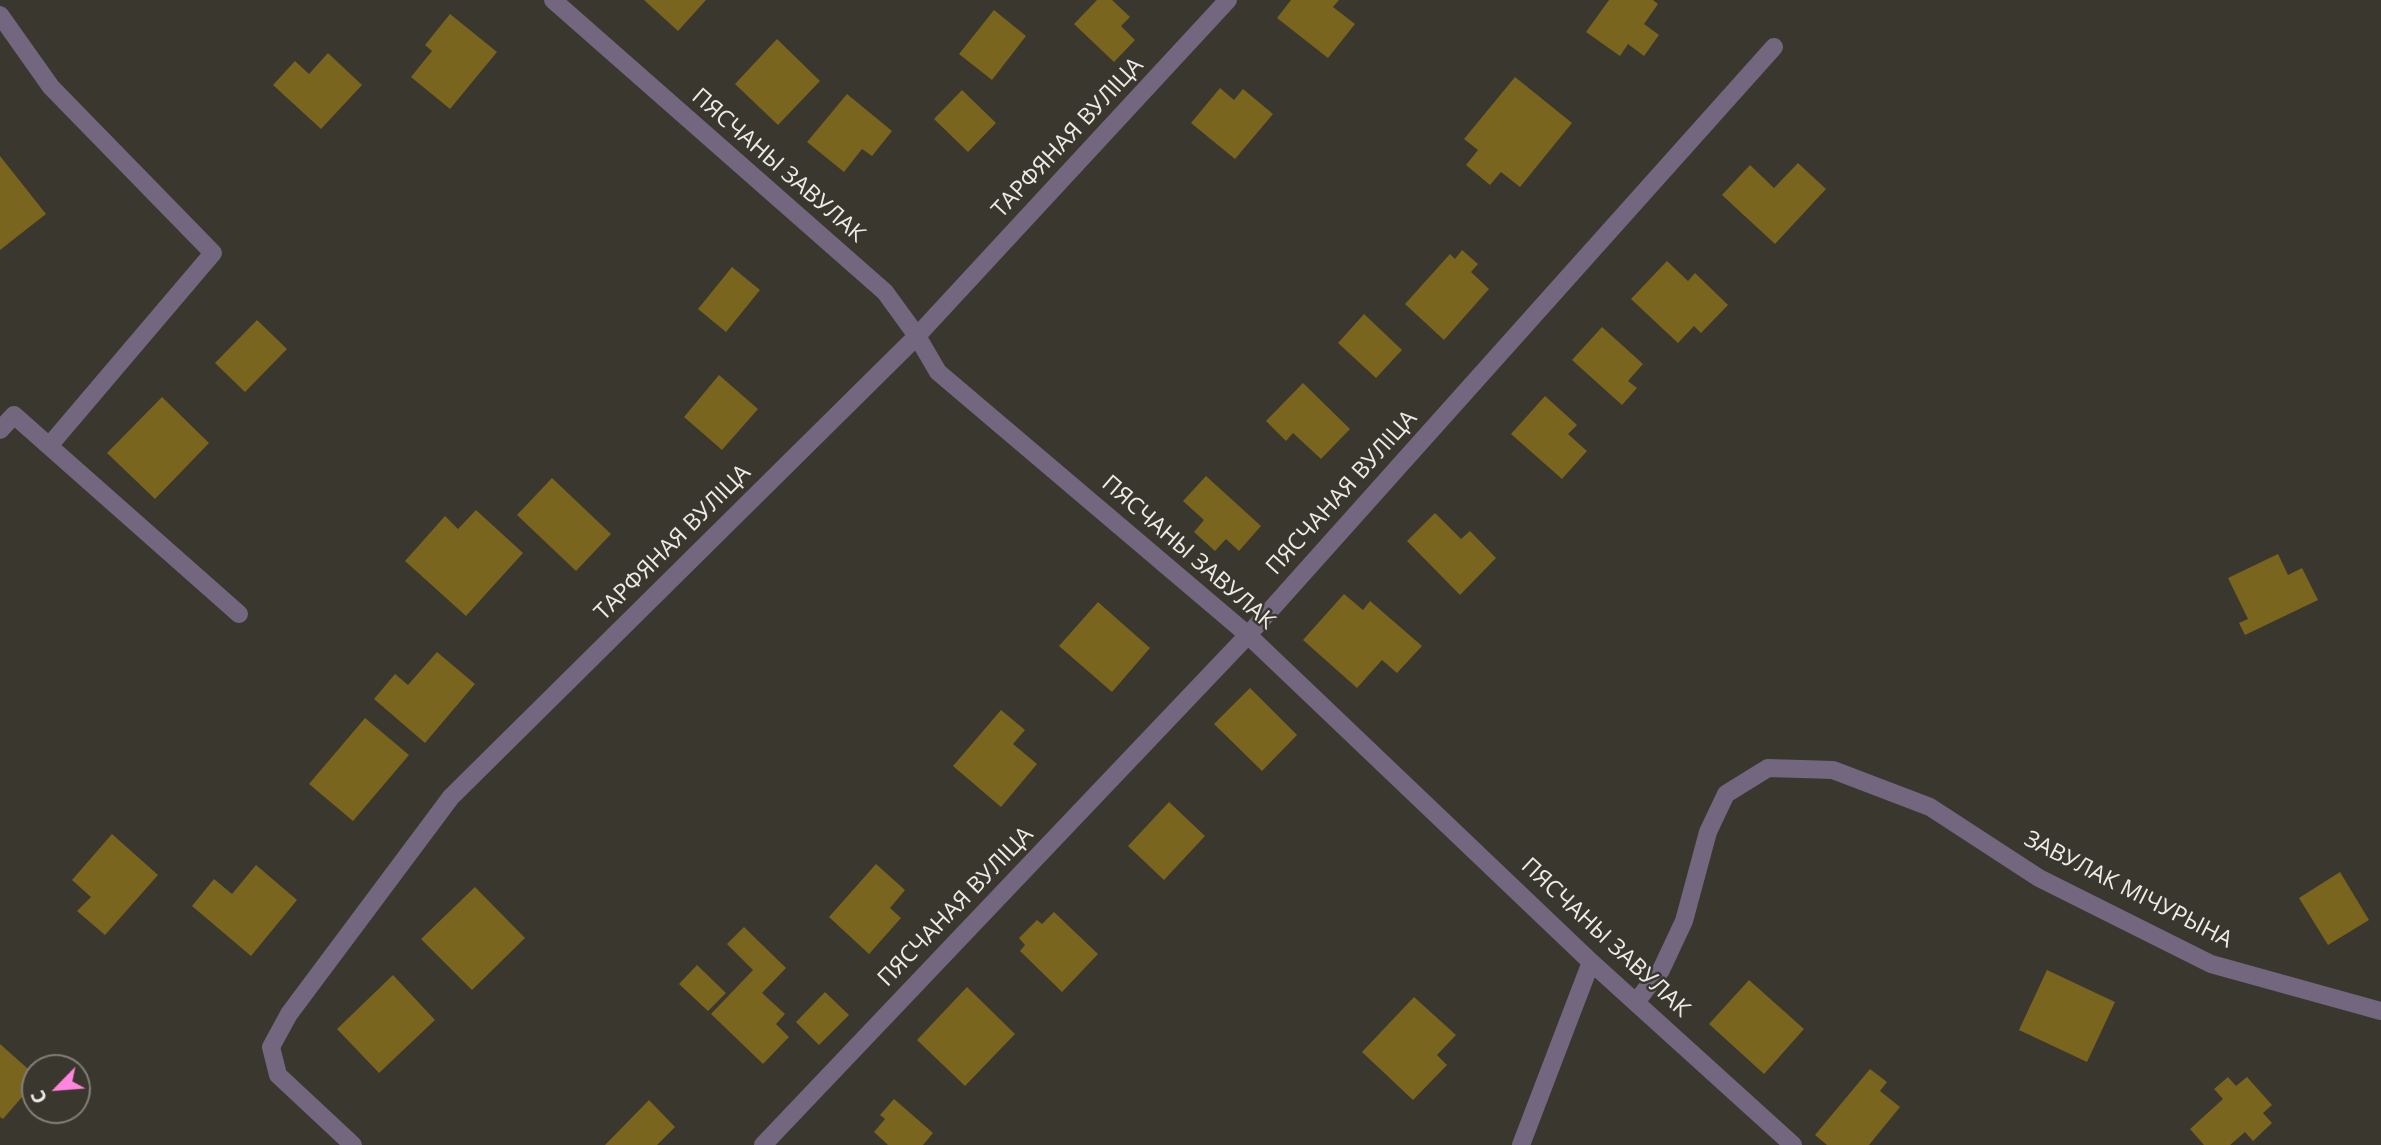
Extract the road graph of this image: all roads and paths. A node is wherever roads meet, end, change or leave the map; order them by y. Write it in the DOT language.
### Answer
graph roads {
  1 [pos="554,0"];
  2 [pos="1228,0"];
  3 [pos="0,15"];
  4 [pos="1774,47"];
  5 [pos="917,336"];
  6 [pos="0,430"];
  7 [pos="49,446"];
  8 [pos="239,614"];
  9 [pos="1248,635"];
  10 [pos="1591,962"];
  11 [pos="1636,1002"];
  12 [pos="2381,1011"];
  13 [pos="353,1145"];
  14 [pos="763,1145"];
  15 [pos="1521,1145"];
  16 [pos="1793,1145"];
  1 -- 5 [label="street, ПЯСЧАНЫ ЗАВУЛАК"];
  2 -- 5 [label="street, ТАРФЯНАЯ ВУЛІЦА"];
  3 -- 7 [label="street"];
  4 -- 9 [label="street, ПЯСЧАНАЯ ВУЛІЦА"];
  5 -- 9 [label="street, ПЯСЧАНЫ ЗАВУЛАК"];
  5 -- 13 [label="street, ТАРФЯНАЯ ВУЛІЦА"];
  6 -- 7 [label="street"];
  7 -- 8 [label="street"];
  9 -- 10 [label="street, ПЯСЧАНЫ ЗАВУЛАК"];
  9 -- 14 [label="street, ПЯСЧАНАЯ ВУЛІЦА"];
  10 -- 11 [label="street, ПЯСЧАНЫ ЗАВУЛАК"];
  10 -- 15 [label="street"];
  11 -- 12 [label="street, ЗАВУЛАК МІЧУРЫНА"];
  11 -- 16 [label="street, ПЯСЧАНЫ ЗАВУЛАК"];
}
